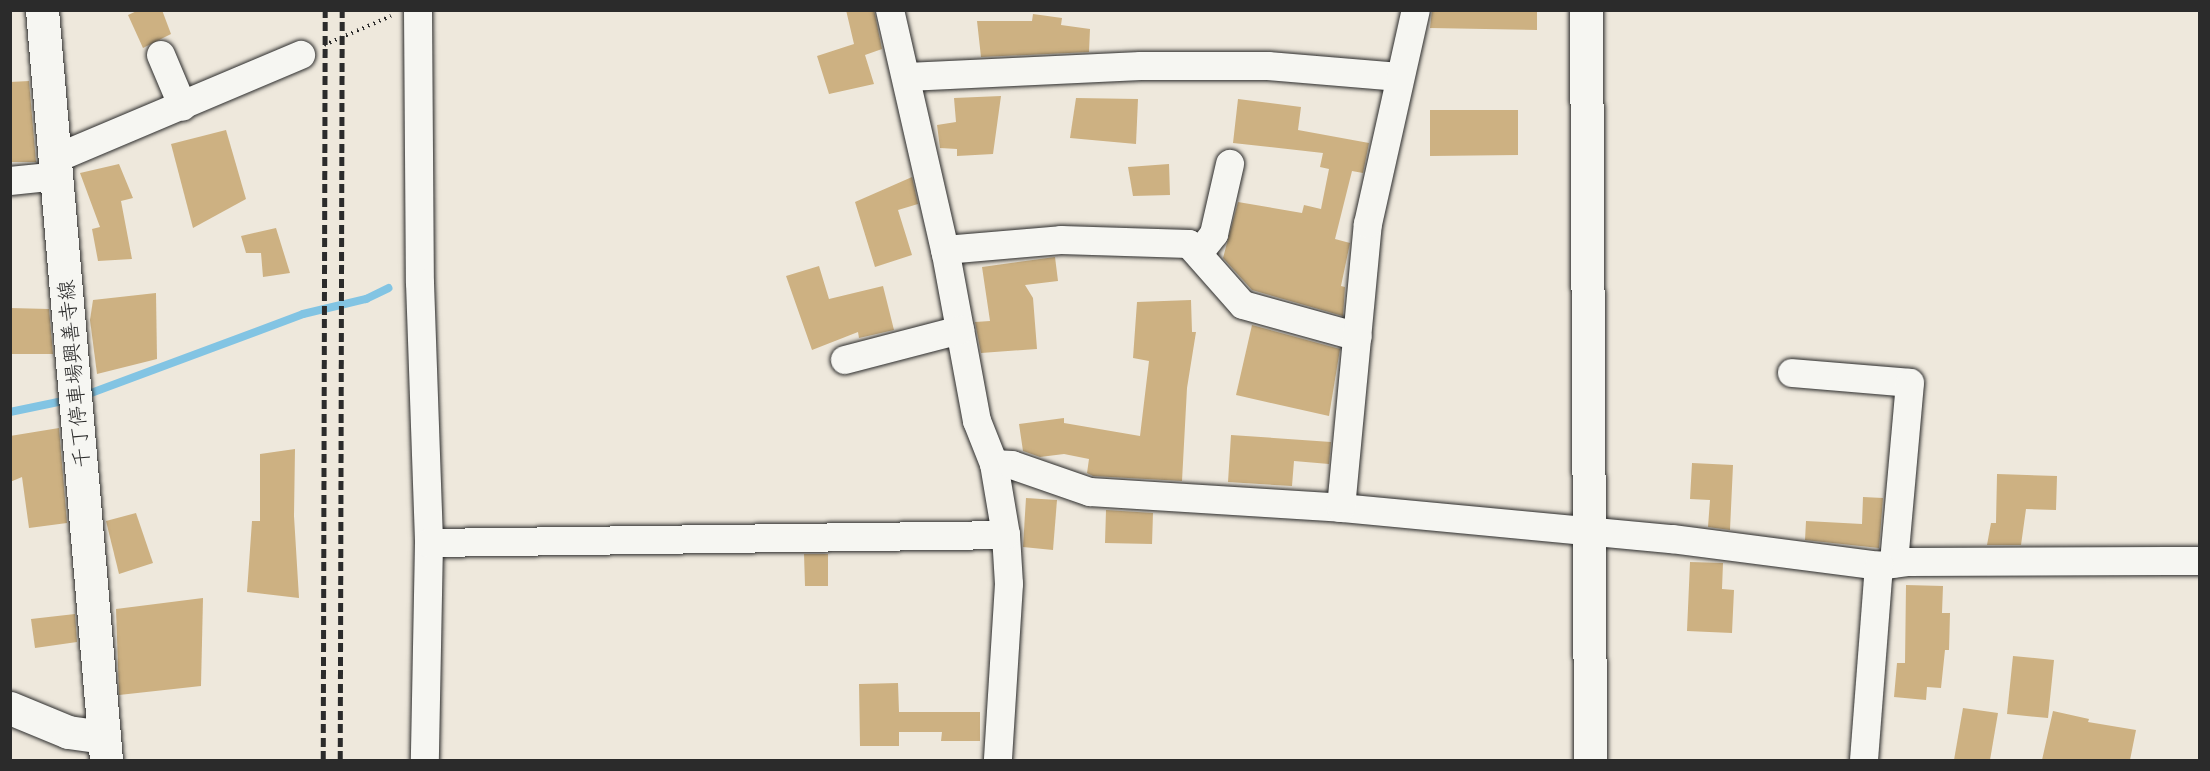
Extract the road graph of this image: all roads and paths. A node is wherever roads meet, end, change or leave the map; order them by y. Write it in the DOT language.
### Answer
graph roads {
  1 [pos="42,10"];
  2 [pos="890,10"];
  3 [pos="1416,10"];
  4 [pos="1586,10"];
  5 [pos="406,13"];
  6 [pos="160,55"];
  7 [pos="301,55"];
  8 [pos="907,77"];
  9 [pos="1400,77"];
  10 [pos="183,107"];
  11 [pos="1230,164"];
  12 [pos="57,167"];
  13 [pos="10,181"];
  14 [pos="945,250"];
  15 [pos="1200,252"];
  16 [pos="960,330"];
  17 [pos="1358,337"];
  18 [pos="846,360"];
  19 [pos="1792,373"];
  20 [pos="994,464"];
  21 [pos="1341,508"];
  22 [pos="1591,532"];
  23 [pos="1006,535"];
  24 [pos="429,543"];
  25 [pos="2199,561"];
  26 [pos="1887,564"];
  27 [pos="10,708"];
  28 [pos="104,749"];
  29 [pos="425,760"];
  30 [pos="998,760"];
  31 [pos="1590,760"];
  32 [pos="1864,760"];
  1 -- 12 [label="street, 千丁停車場興善寺線"];
  2 -- 8 [label="street"];
  3 -- 9 [label="street"];
  4 -- 22 [label="street"];
  5 -- 7 [label="path"];
  5 -- 24 [label="street"];
  6 -- 10 [label="street"];
  7 -- 10 [label="street"];
  8 -- 9 [label="street"];
  8 -- 14 [label="street"];
  9 -- 17 [label="street"];
  10 -- 12 [label="street"];
  11 -- 15 [label="street"];
  12 -- 13 [label="street"];
  12 -- 28 [label="street, 千丁停車場興善寺線"];
  14 -- 15 [label="street"];
  14 -- 16 [label="street"];
  15 -- 17 [label="street"];
  16 -- 18 [label="street"];
  16 -- 20 [label="street"];
  17 -- 21 [label="street"];
  19 -- 26 [label="street"];
  20 -- 21 [label="street"];
  20 -- 23 [label="street"];
  21 -- 22 [label="street"];
  22 -- 26 [label="street"];
  22 -- 31 [label="street"];
  23 -- 24 [label="street"];
  23 -- 30 [label="street"];
  24 -- 29 [label="street"];
  25 -- 26 [label="street"];
  26 -- 32 [label="street"];
  27 -- 28 [label="street"];
}
